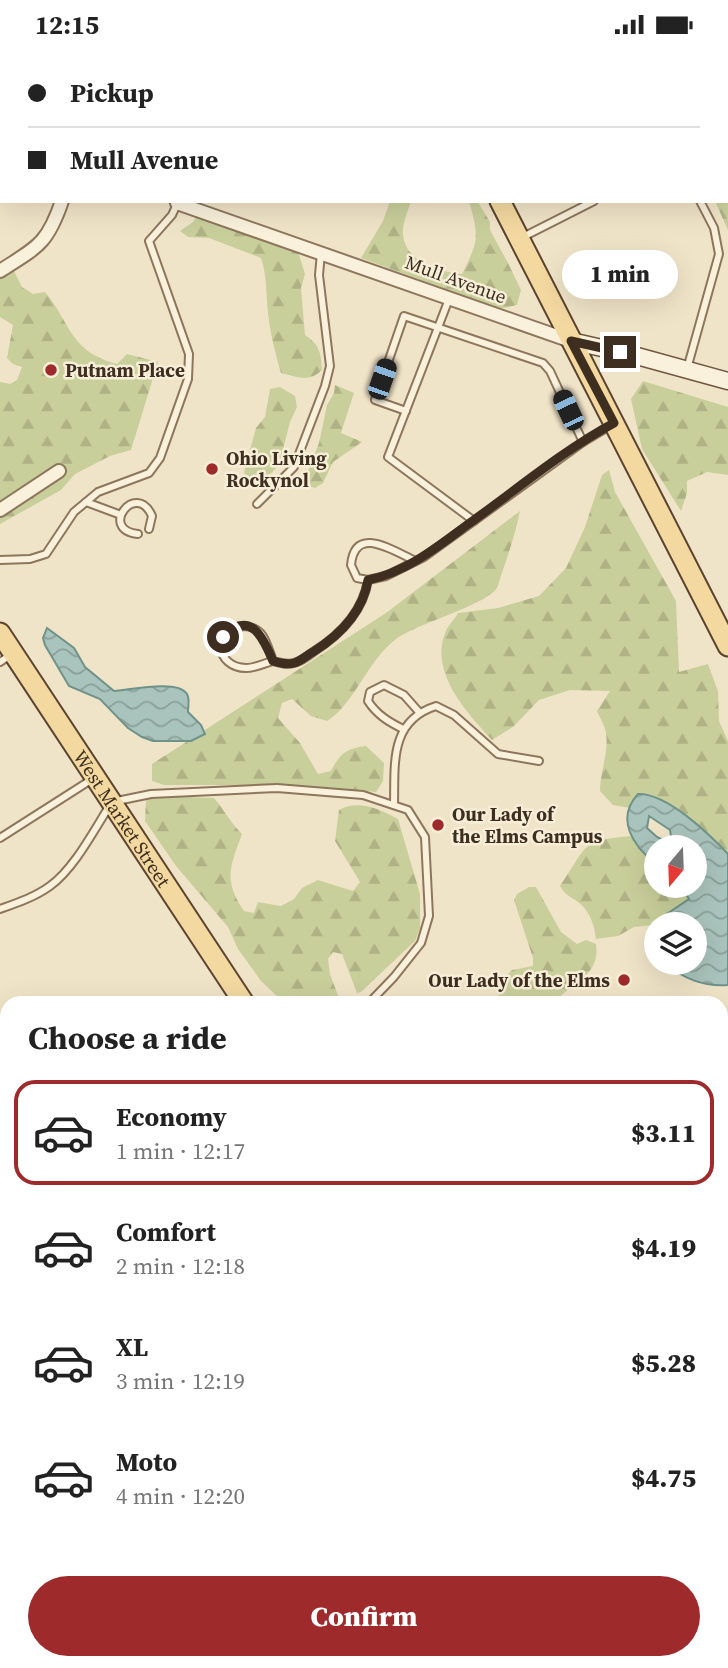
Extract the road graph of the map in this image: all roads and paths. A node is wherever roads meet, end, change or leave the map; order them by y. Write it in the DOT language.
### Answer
graph roads {
  1 [pos="61,203"];
  2 [pos="175,203"];
  3 [pos="178,203"];
  4 [pos="501,203"];
  5 [pos="590,203"];
  6 [pos="701,203"];
  7 [pos="520,239"];
  8 [pos="321,253"];
  9 [pos="0,271"];
  10 [pos="449,299"];
  11 [pos="438,328"];
  12 [pos="571,341"];
  13 [pos="687,370"];
  14 [pos="728,381"];
  15 [pos="406,411"];
  16 [pos="614,423"];
  17 [pos="583,442"];
  18 [pos="59,471"];
  19 [pos="86,502"];
  20 [pos="257,504"];
  21 [pos="0,510"];
  22 [pos="121,515"];
  23 [pos="474,521"];
  24 [pos="149,529"];
  25 [pos="138,534"];
  26 [pos="0,560"];
  27 [pos="416,561"];
  28 [pos="368,580"];
  29 [pos="0,633"];
  30 [pos="728,646"];
  31 [pos="7,658"];
  32 [pos="273,661"];
  33 [pos="419,712"];
  34 [pos="403,729"];
  35 [pos="539,761"];
  36 [pos="95,777"];
  37 [pos="112,801"];
  38 [pos="394,805"];
  39 [pos="0,838"];
  40 [pos="0,909"];
  41 [pos="239,996"];
  42 [pos="376,996"];
  1 -- 9 [label="street"];
  2 -- 19 [label="lane"];
  3 -- 8 [label="street, Mull Avenue"];
  4 -- 7 [label="main road"];
  5 -- 7 [label="lane"];
  6 -- 13 [label="lane"];
  7 -- 12 [label="main road"];
  8 -- 10 [label="street, Mull Avenue"];
  8 -- 20 [label="lane"];
  10 -- 11 [label="lane"];
  10 -- 12 [label="street, Mull Avenue"];
  11 -- 15 [label="lane"];
  11 -- 15 [label="lane"];
  11 -- 17 [label="lane"];
  12 -- 13 [label="street, Mull Avenue"];
  12 -- 16 [label="main road"];
  13 -- 14 [label="street, Mull Avenue"];
  15 -- 23 [label="lane"];
  16 -- 17 [label="lane"];
  16 -- 30 [label="main road"];
  17 -- 23 [label="lane"];
  18 -- 21 [label="street"];
  19 -- 22 [label="lane"];
  19 -- 26 [label="lane"];
  22 -- 24 [label="lane"];
  22 -- 25 [label="lane"];
  23 -- 27 [label="lane"];
  27 -- 28 [label="lane"];
  27 -- 28 [label="lane"];
  28 -- 32 [label="lane"];
  29 -- 31 [label="main road, West Market Street"];
  31 -- 36 [label="main road, West Market Street"];
  32 -- 32 [label="lane"];
  33 -- 34 [label="lane"];
  33 -- 34 [label="lane"];
  33 -- 35 [label="lane"];
  34 -- 38 [label="lane"];
  36 -- 37 [label="main road, West Market Street"];
  36 -- 39 [label="lane"];
  37 -- 38 [label="lane"];
  37 -- 40 [label="lane"];
  37 -- 41 [label="main road, West Market Street"];
  38 -- 42 [label="lane"];
}
